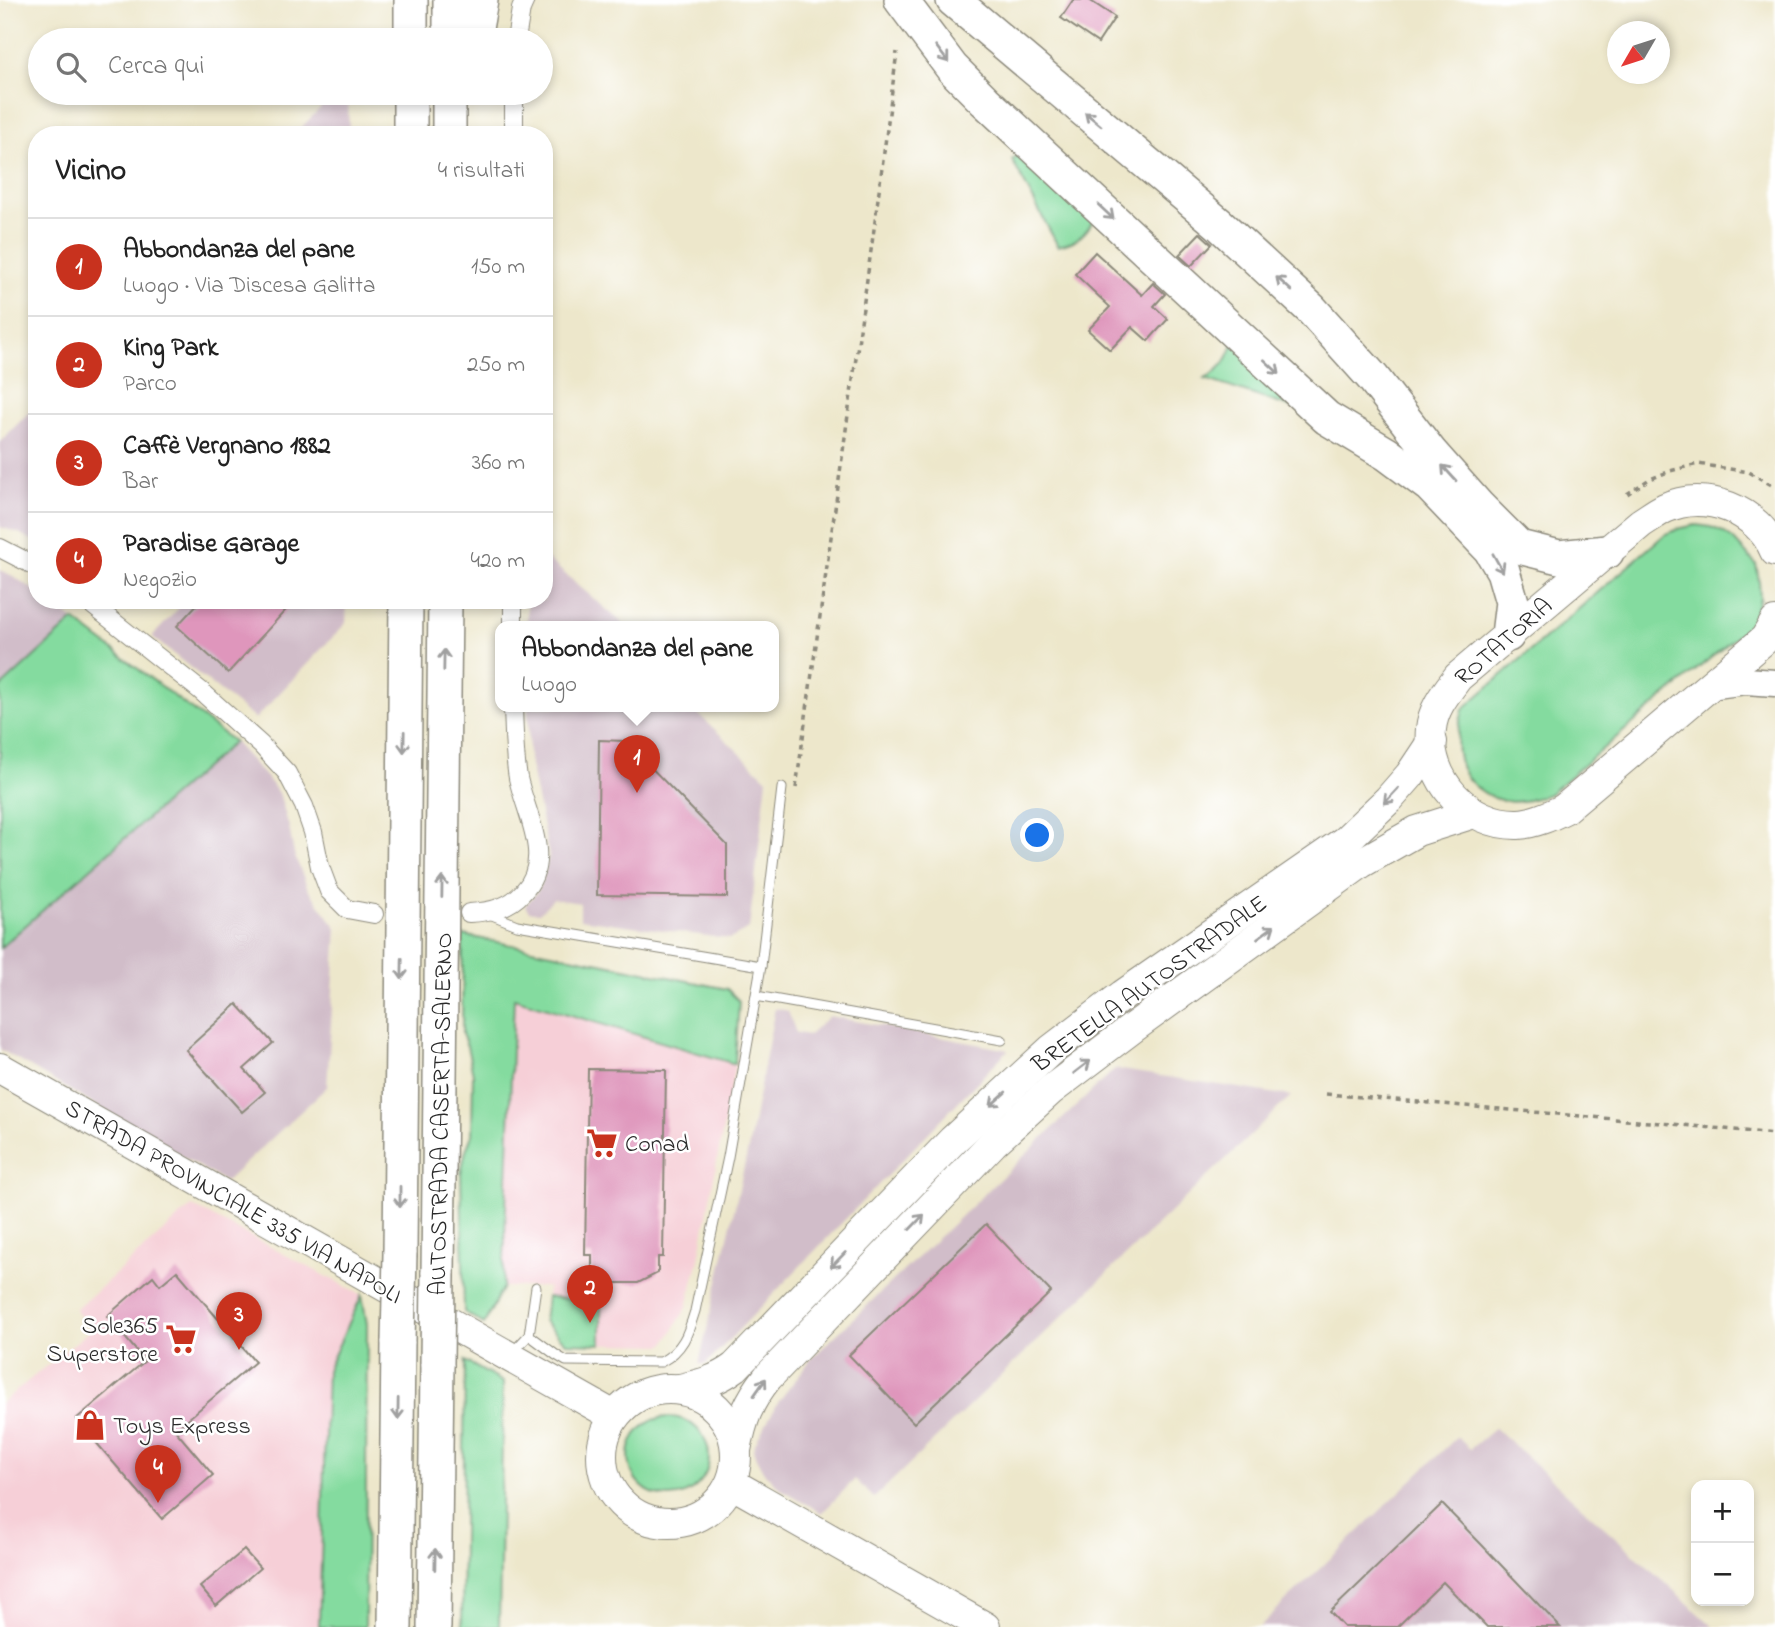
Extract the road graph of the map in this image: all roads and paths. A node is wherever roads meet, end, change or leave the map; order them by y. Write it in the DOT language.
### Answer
graph roads {
  1 [pos="450,0"];
  2 [pos="481,0"];
  3 [pos="901,0"];
  4 [pos="953,0"];
  5 [pos="523,4"];
  6 [pos="450,28"];
  7 [pos="476,28"];
  8 [pos="518,28"];
  9 [pos="897,51"];
  10 [pos="410,105"];
  11 [pos="450,105"];
  12 [pos="470,105"];
  13 [pos="514,105"];
  14 [pos="410,126"];
  15 [pos="449,126"];
  16 [pos="470,126"];
  17 [pos="514,126"];
  18 [pos="1775,486"];
  19 [pos="1627,494"];
  20 [pos="0,548"];
  21 [pos="1775,551"];
  22 [pos="1607,552"];
  23 [pos="28,562"];
  24 [pos="97,609"];
  25 [pos="406,609"];
  26 [pos="445,609"];
  27 [pos="1775,622"];
  28 [pos="1508,635"];
  29 [pos="1775,683"];
  30 [pos="1709,686"];
  31 [pos="513,712"];
  32 [pos="1432,742"];
  33 [pos="782,788"];
  34 [pos="1474,813"];
  35 [pos="477,913"];
  36 [pos="374,914"];
  37 [pos="761,966"];
  38 [pos="756,996"];
  39 [pos="1002,1040"];
  40 [pos="0,1068"];
  41 [pos="1326,1094"];
  42 [pos="1775,1135"];
  43 [pos="536,1287"];
  44 [pos="529,1335"];
  45 [pos="508,1357"];
  46 [pos="680,1389"];
  47 [pos="614,1416"];
  48 [pos="736,1450"];
  49 [pos="731,1483"];
  50 [pos="395,1627"];
  51 [pos="434,1627"];
  52 [pos="985,1627"];
  1 -- 6 [label="highway"];
  2 -- 7 [label="highway"];
  3 -- 28 [label="highway, one-way"];
  22 -- 4 [label="highway, one-way"];
  5 -- 8 [label="street"];
  9 -- 33 [label="path"];
  10 -- 14 [label="highway"];
  11 -- 15 [label="highway"];
  12 -- 16 [label="highway"];
  13 -- 17 [label="street"];
  18 -- 19 [label="path"];
  20 -- 23 [label="street"];
  21 -- 22 [label="main road, ROTATORIA"];
  22 -- 28 [label="main road, ROTATORIA"];
  24 -- 36 [label="street"];
  25 -- 50 [label="highway, AUTOSTRADA CASERTA-SALERNO, one-way, bridge"];
  51 -- 26 [label="highway, AUTOSTRADA CASERTA-SALERNO, one-way, bridge"];
  27 -- 30 [label="main road, ROTATORIA"];
  28 -- 32 [label="main road, ROTATORIA"];
  29 -- 30 [label="main road"];
  30 -- 34 [label="main road, ROTATORIA"];
  31 -- 35 [label="street"];
  32 -- 34 [label="main road, ROTATORIA"];
  32 -- 46 [label="main road, BRETELLA AUTOSTRADALE, one-way"];
  33 -- 37 [label="lane"];
  48 -- 34 [label="main road, BRETELLA AUTOSTRADALE, one-way"];
  35 -- 37 [label="lane"];
  37 -- 38 [label="lane"];
  38 -- 39 [label="lane"];
  38 -- 44 [label="lane"];
  40 -- 45 [label="main road, STRADA PROVINCIALE 335 VIA NAPOLI"];
  41 -- 42 [label="path"];
  43 -- 44 [label="lane"];
  44 -- 45 [label="lane"];
  45 -- 47 [label="main road, STRADA PROVINCIALE 335 VIA NAPOLI"];
  46 -- 47 [label="main road"];
  46 -- 48 [label="main road"];
  47 -- 49 [label="main road"];
  48 -- 49 [label="main road"];
  49 -- 52 [label="main road"];
}
